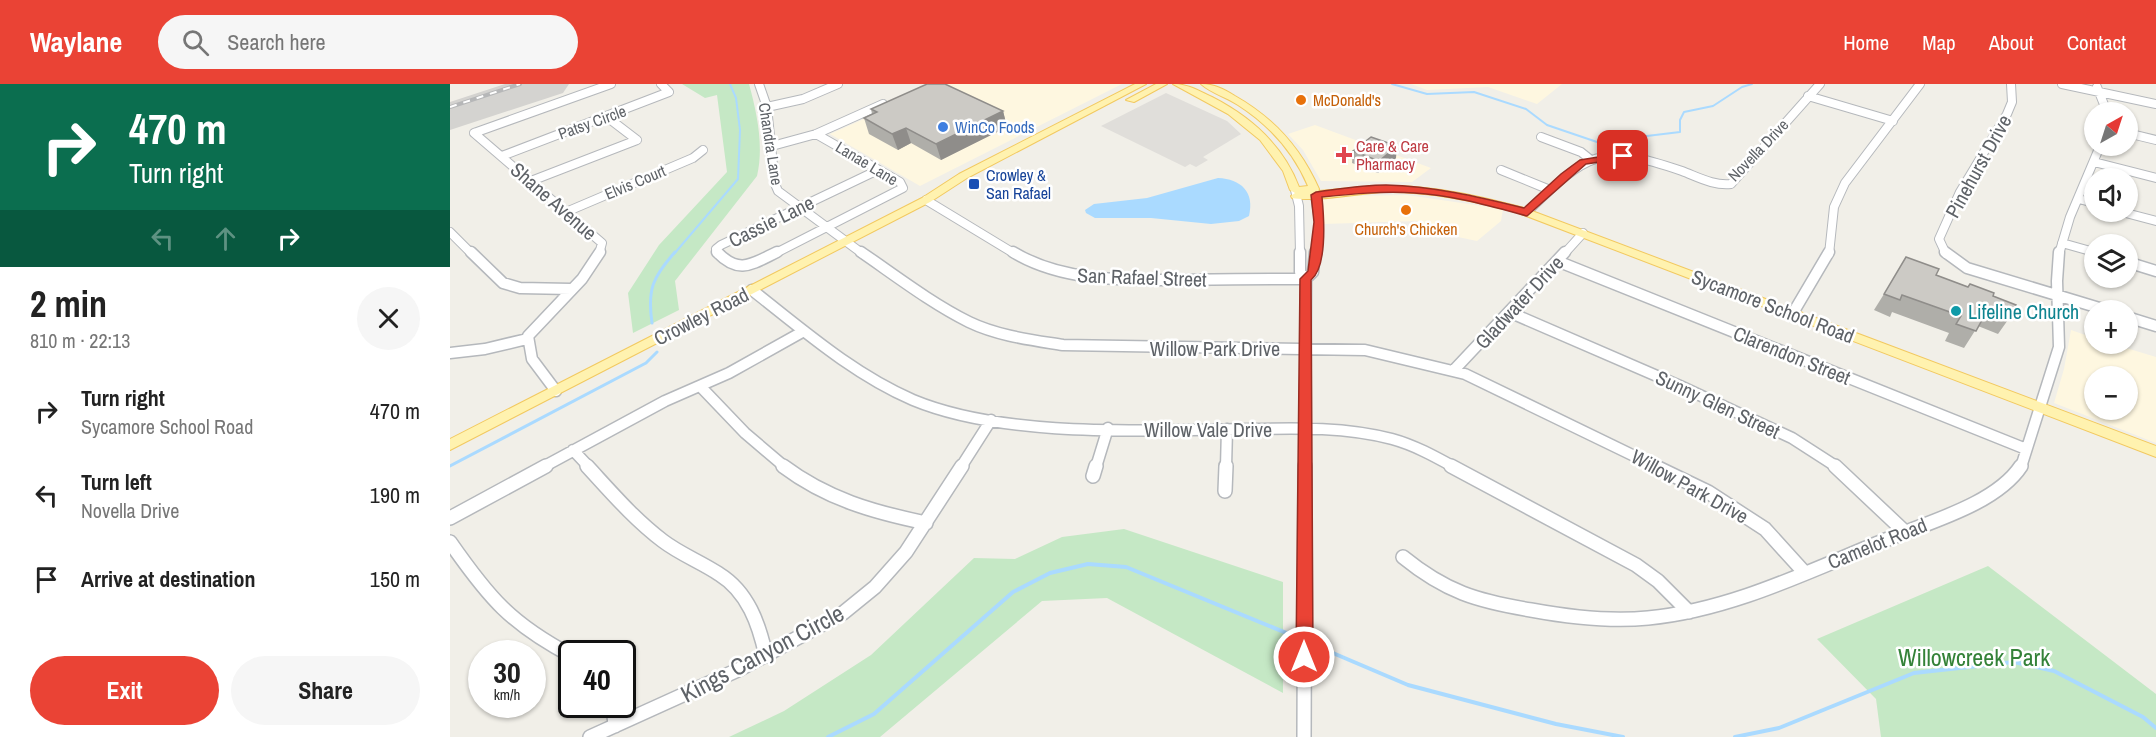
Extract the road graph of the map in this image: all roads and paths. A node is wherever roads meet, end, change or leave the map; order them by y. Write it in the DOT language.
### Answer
graph roads {
  1 [pos="611,84"];
  2 [pos="661,84"];
  3 [pos="759,84"];
  4 [pos="838,84"];
  5 [pos="1163,84"];
  6 [pos="1177,84"];
  7 [pos="1206,84"];
  8 [pos="1820,84"];
  9 [pos="1920,84"];
  10 [pos="2011,84"];
  11 [pos="2062,84"];
  12 [pos="1140,87"];
  13 [pos="2097,87"];
  14 [pos="1193,91"];
  15 [pos="1809,96"];
  16 [pos="893,100"];
  17 [pos="2103,102"];
  18 [pos="2156,104"];
  19 [pos="767,107"];
  20 [pos="1238,116"];
  21 [pos="607,117"];
  22 [pos="1893,121"];
  23 [pos="1272,125"];
  24 [pos="816,134"];
  25 [pos="1040,136"];
  26 [pos="2138,136"];
  27 [pos="1541,137"];
  28 [pos="1263,139"];
  29 [pos="2156,140"];
  30 [pos="772,146"];
  31 [pos="703,150"];
  32 [pos="502,156"];
  33 [pos="2096,156"];
  34 [pos="1591,160"];
  35 [pos="2094,162"];
  36 [pos="878,170"];
  37 [pos="988,170"];
  38 [pos="1501,170"];
  39 [pos="2156,178"];
  40 [pos="531,181"];
  41 [pos="951,185"];
  42 [pos="1550,189"];
  43 [pos="1315,192"];
  44 [pos="1295,193"];
  45 [pos="2079,199"];
  46 [pos="926,200"];
  47 [pos="2084,201"];
  48 [pos="798,208"];
  49 [pos="566,212"];
  50 [pos="1527,212"];
  51 [pos="2138,216"];
  52 [pos="2156,221"];
  53 [pos="827,227"];
  54 [pos="450,232"];
  55 [pos="1583,233"];
  56 [pos="846,242"];
  57 [pos="2062,243"];
  58 [pos="2084,249"];
  59 [pos="1557,261"];
  60 [pos="2138,265"];
  61 [pos="2156,271"];
  62 [pos="1306,279"];
  63 [pos="571,289"];
  64 [pos="752,290"];
  65 [pos="2058,296"];
  66 [pos="2084,304"];
  67 [pos="1509,312"];
  68 [pos="1793,313"];
  69 [pos="2138,320"];
  70 [pos="2156,326"];
  71 [pos="804,331"];
  72 [pos="527,339"];
  73 [pos="1305,348"];
  74 [pos="450,353"];
  75 [pos="1454,370"];
  76 [pos="700,386"];
  77 [pos="556,391"];
  78 [pos="2039,407"];
  79 [pos="991,420"];
  80 [pos="1108,428"];
  81 [pos="1227,429"];
  82 [pos="1305,429"];
  83 [pos="450,446"];
  84 [pos="2026,449"];
  85 [pos="573,450"];
  86 [pos="2156,452"];
  87 [pos="1094,476"];
  88 [pos="1225,491"];
  89 [pos="450,518"];
  90 [pos="926,523"];
  91 [pos="1905,532"];
  92 [pos="450,542"];
  93 [pos="1403,557"];
  94 [pos="1804,572"];
  95 [pos="1689,612"];
  96 [pos="558,648"];
  97 [pos="766,656"];
  98 [pos="614,718"];
  99 [pos="615,726"];
  100 [pos="590,737"];
  101 [pos="1304,737"];
  1 -- 32 [label="street, Shane Avenue"];
  2 -- 21 [label="street, Patsy Circle"];
  3 -- 19 [label="street, Chandra Lane"];
  4 -- 19 [label="street"];
  5 -- 12 [label="main road, Crowley Road"];
  6 -- 14 [label="main road"];
  7 -- 23 [label="main road"];
  8 -- 15 [label="street, Novella Drive"];
  9 -- 22 [label="street"];
  10 -- 65 [label="street, Pinehurst Drive"];
  11 -- 13 [label="street"];
  12 -- 14 [label="main road"];
  12 -- 25 [label="main road, Crowley Road"];
  12 -- 37 [label="main road, Crowley Road"];
  13 -- 17 [label="street"];
  13 -- 18 [label="street"];
  14 -- 20 [label="main road"];
  15 -- 22 [label="street"];
  15 -- 34 [label="street, Novella Drive"];
  16 -- 24 [label="street"];
  19 -- 30 [label="street, Chandra Lane"];
  20 -- 23 [label="main road"];
  20 -- 28 [label="main road"];
  21 -- 32 [label="street, Patsy Circle"];
  21 -- 40 [label="street"];
  22 -- 68 [label="street"];
  23 -- 28 [label="main road"];
  23 -- 43 [label="main road"];
  24 -- 30 [label="street"];
  24 -- 36 [label="street, Lanae Lane"];
  25 -- 37 [label="main road"];
  25 -- 41 [label="main road, Crowley Road"];
  26 -- 29 [label="street"];
  27 -- 34 [label="street"];
  28 -- 44 [label="main road"];
  30 -- 48 [label="street, Chandra Lane"];
  31 -- 49 [label="street, Elvis Court"];
  32 -- 40 [label="street, Shane Avenue"];
  33 -- 35 [label="street, Camelot Road"];
  34 -- 42 [label="street, Novella Drive"];
  35 -- 39 [label="street"];
  35 -- 45 [label="street, Camelot Road"];
  36 -- 48 [label="street, Cassie Lane"];
  36 -- 53 [label="street, Lanae Lane"];
  37 -- 41 [label="main road, Crowley Road"];
  38 -- 42 [label="street"];
  40 -- 49 [label="street, Shane Avenue"];
  41 -- 46 [label="main road, Crowley Road"];
  42 -- 50 [label="street, Novella Drive"];
  43 -- 44 [label="main road, Sycamore School Road"];
  43 -- 50 [label="main road, Sycamore School Road"];
  43 -- 62 [label="street"];
  44 -- 62 [label="street"];
  45 -- 47 [label="street"];
  45 -- 57 [label="street, Camelot Road"];
  46 -- 56 [label="main road, Crowley Road"];
  46 -- 62 [label="street, San Rafael Street"];
  48 -- 53 [label="street, Chandra Lane"];
  48 -- 53 [label="street, Cassie Lane"];
  49 -- 63 [label="street, Shane Avenue"];
  50 -- 55 [label="main road, Sycamore School Road"];
  51 -- 52 [label="street"];
  53 -- 56 [label="street, Chandra Lane"];
  54 -- 63 [label="street"];
  55 -- 59 [label="street, Gladwater Drive"];
  55 -- 68 [label="main road, Sycamore School Road"];
  56 -- 64 [label="main road, Crowley Road"];
  56 -- 73 [label="street, Willow Park Drive"];
  57 -- 58 [label="street"];
  57 -- 65 [label="street, Camelot Road"];
  59 -- 67 [label="street, Gladwater Drive"];
  59 -- 84 [label="street, Clarendon Street"];
  60 -- 61 [label="street"];
  62 -- 73 [label="street"];
  63 -- 72 [label="street, Shane Avenue"];
  64 -- 71 [label="street, Willow Vale Drive"];
  64 -- 77 [label="main road, Crowley Road"];
  65 -- 66 [label="street, Pinehurst Drive"];
  65 -- 78 [label="street, Camelot Road"];
  67 -- 75 [label="street, Gladwater Drive"];
  67 -- 91 [label="street, Sunny Glen Street"];
  68 -- 78 [label="main road, Sycamore School Road"];
  69 -- 70 [label="street"];
  71 -- 76 [label="street"];
  71 -- 79 [label="street, Willow Vale Drive"];
  72 -- 74 [label="street"];
  72 -- 77 [label="street"];
  73 -- 75 [label="street, Willow Park Drive"];
  73 -- 82 [label="street"];
  75 -- 94 [label="street, Willow Park Drive"];
  76 -- 85 [label="street"];
  76 -- 90 [label="street"];
  77 -- 83 [label="main road, Crowley Road"];
  78 -- 84 [label="street, Camelot Road"];
  78 -- 86 [label="main road, Sycamore School Road"];
  79 -- 80 [label="street, Willow Vale Drive"];
  79 -- 90 [label="street, Kings Canyon Circle"];
  80 -- 81 [label="street, Willow Vale Drive"];
  80 -- 87 [label="street"];
  81 -- 82 [label="street, Willow Vale Drive"];
  81 -- 88 [label="street"];
  82 -- 95 [label="street, Willow Vale Drive"];
  82 -- 101 [label="street"];
  84 -- 91 [label="street, Camelot Road"];
  85 -- 89 [label="street"];
  85 -- 97 [label="street"];
  90 -- 97 [label="street, Kings Canyon Circle"];
  91 -- 94 [label="street, Camelot Road"];
  92 -- 96 [label="street"];
  93 -- 95 [label="street, Camelot Road"];
  94 -- 95 [label="street, Camelot Road"];
  97 -- 99 [label="street, Kings Canyon Circle"];
  98 -- 99 [label="street"];
  99 -- 100 [label="street, Kings Canyon Circle"];
}
